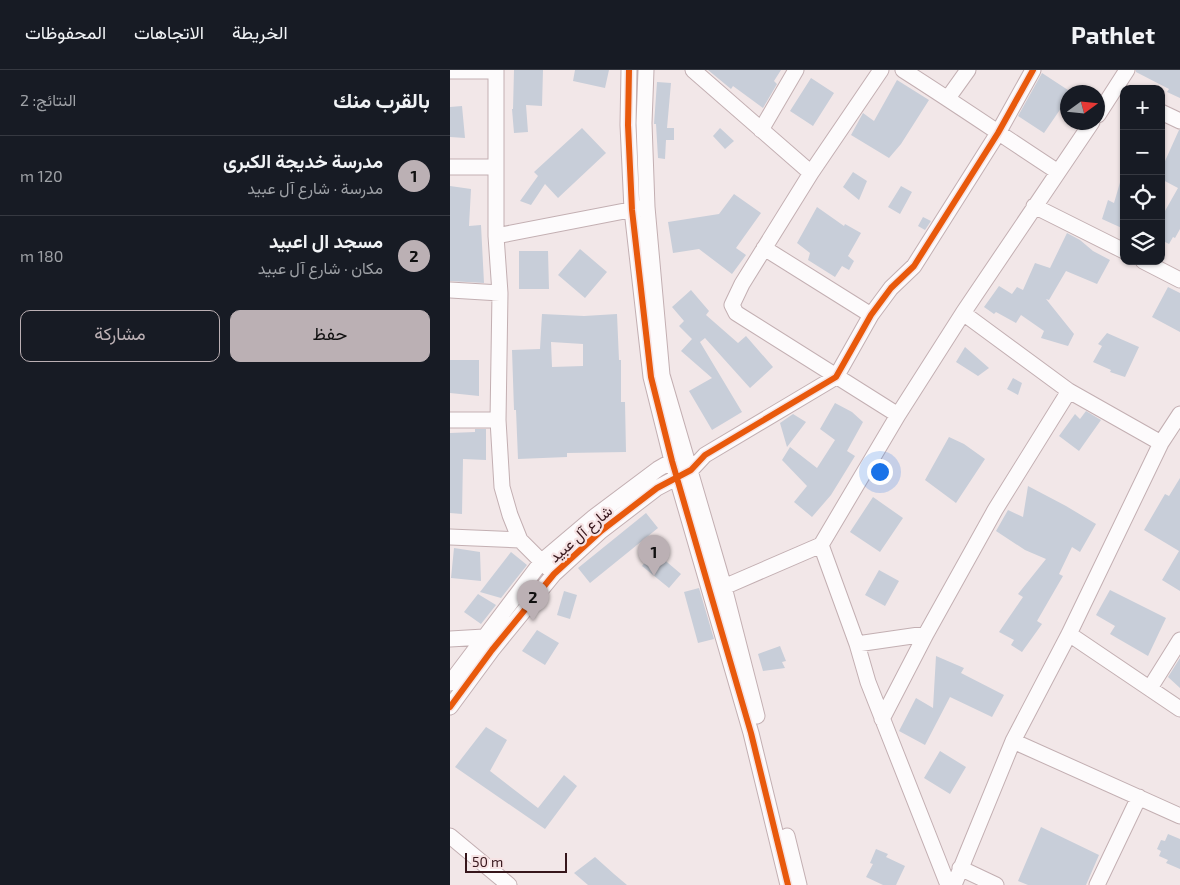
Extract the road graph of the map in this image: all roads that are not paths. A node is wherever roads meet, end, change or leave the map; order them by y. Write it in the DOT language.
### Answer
graph roads {
  1 [pos="629,70"];
  2 [pos="646,70"];
  3 [pos="694,70"];
  4 [pos="796,70"];
  5 [pos="881,70"];
  6 [pos="903,70"];
  7 [pos="968,70"];
  8 [pos="1032,70"];
  9 [pos="1127,70"];
  10 [pos="450,71"];
  11 [pos="496,71"];
  12 [pos="1119,92"];
  13 [pos="948,98"];
  14 [pos="1105,107"];
  15 [pos="1165,114"];
  16 [pos="1180,121"];
  17 [pos="761,130"];
  18 [pos="1087,130"];
  19 [pos="998,133"];
  20 [pos="450,167"];
  21 [pos="495,167"];
  22 [pos="1058,172"];
  23 [pos="811,173"];
  24 [pos="1034,206"];
  25 [pos="647,207"];
  26 [pos="632,210"];
  27 [pos="496,236"];
  28 [pos="764,248"];
  29 [pos="1120,250"];
  30 [pos="1151,265"];
  31 [pos="1180,280"];
  32 [pos="450,290"];
  33 [pos="500,293"];
  34 [pos="963,313"];
  35 [pos="871,315"];
  36 [pos="836,377"];
  37 [pos="1068,391"];
  38 [pos="1180,414"];
  39 [pos="898,416"];
  40 [pos="450,420"];
  41 [pos="498,420"];
  42 [pos="1161,443"];
  43 [pos="705,454"];
  44 [pos="679,458"];
  45 [pos="684,473"];
  46 [pos="450,537"];
  47 [pos="520,540"];
  48 [pos="821,545"];
  49 [pos="542,562"];
  50 [pos="554,574"];
  51 [pos="724,587"];
  52 [pos="926,634"];
  53 [pos="1069,634"];
  54 [pos="484,637"];
  55 [pos="450,639"];
  56 [pos="1180,640"];
  57 [pos="856,644"];
  58 [pos="450,683"];
  59 [pos="1150,688"];
  60 [pos="450,707"];
  61 [pos="1180,709"];
  62 [pos="882,719"];
  63 [pos="1012,741"];
  64 [pos="1139,797"];
  65 [pos="1180,816"];
  66 [pos="450,836"];
  67 [pos="960,868"];
  68 [pos="784,881"];
  69 [pos="509,885"];
  70 [pos="799,885"];
  71 [pos="948,885"];
  72 [pos="954,885"];
  73 [pos="996,885"];
  74 [pos="1097,885"];
  1 -- 26 [label="street"];
  2 -- 25 [label="street"];
  3 -- 17 [label="street"];
  4 -- 17 [label="street"];
  5 -- 23 [label="street"];
  6 -- 13 [label="street"];
  7 -- 13 [label="street"];
  8 -- 19 [label="street"];
  9 -- 12 [label="street"];
  10 -- 11 [label="street"];
  11 -- 21 [label="street"];
  12 -- 14 [label="street"];
  13 -- 19 [label="street"];
  15 -- 16 [label="street"];
  17 -- 23 [label="street"];
  18 -- 22 [label="street"];
  19 -- 22 [label="street"];
  19 -- 35 [label="street"];
  20 -- 21 [label="street"];
  21 -- 27 [label="street"];
  22 -- 24 [label="street"];
  23 -- 28 [label="street"];
  24 -- 29 [label="street"];
  24 -- 34 [label="street"];
  25 -- 26 [label="street"];
  25 -- 44 [label="street"];
  26 -- 27 [label="street"];
  26 -- 44 [label="street"];
  27 -- 33 [label="street"];
  28 -- 35 [label="street"];
  28 -- 36 [label="street"];
  30 -- 31 [label="street"];
  32 -- 33 [label="street"];
  33 -- 41 [label="street"];
  34 -- 37 [label="street"];
  34 -- 39 [label="street"];
  35 -- 36 [label="street"];
  36 -- 39 [label="street"];
  36 -- 43 [label="street"];
  37 -- 42 [label="street"];
  37 -- 52 [label="street"];
  38 -- 42 [label="street"];
  39 -- 48 [label="street"];
  40 -- 41 [label="street"];
  41 -- 47 [label="street"];
  42 -- 53 [label="street"];
  43 -- 44 [label="street"];
  43 -- 45 [label="street"];
  44 -- 45 [label="street"];
  44 -- 49 [label="street, شارع آل عبيد"];
  45 -- 50 [label="street, شارع آل عبيد"];
  45 -- 51 [label="street"];
  45 -- 68 [label="street"];
  46 -- 47 [label="street"];
  47 -- 49 [label="street"];
  48 -- 51 [label="street"];
  48 -- 57 [label="street"];
  49 -- 50 [label="street"];
  49 -- 54 [label="street, شارع آل عبيد"];
  50 -- 60 [label="street, شارع آل عبيد"];
  51 -- 70 [label="street"];
  52 -- 57 [label="street"];
  52 -- 62 [label="street"];
  53 -- 59 [label="street"];
  53 -- 63 [label="street"];
  54 -- 55 [label="street"];
  54 -- 58 [label="street, شارع آل عبيد"];
  56 -- 59 [label="street"];
  57 -- 62 [label="street"];
  59 -- 61 [label="street"];
  62 -- 71 [label="street"];
  63 -- 64 [label="street"];
  63 -- 67 [label="street"];
  64 -- 65 [label="street"];
  64 -- 74 [label="street"];
  66 -- 69 [label="street"];
  67 -- 72 [label="street"];
  67 -- 73 [label="street"];
}
